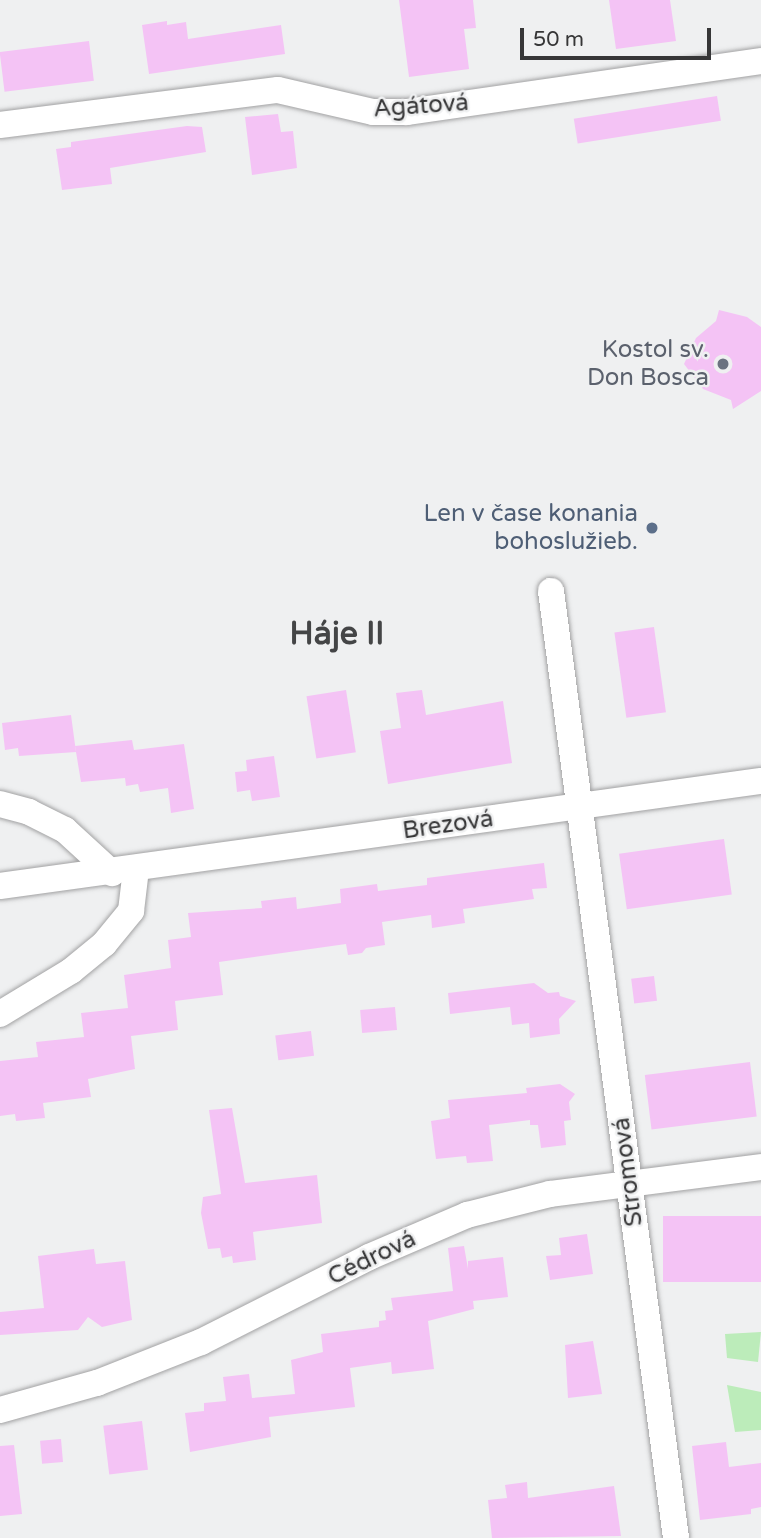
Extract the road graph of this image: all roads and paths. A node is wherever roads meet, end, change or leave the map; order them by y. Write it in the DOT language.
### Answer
graph roads {
  1 [pos="761,61"];
  2 [pos="0,125"];
  3 [pos="551,591"];
  4 [pos="761,782"];
  5 [pos="0,804"];
  6 [pos="582,805"];
  7 [pos="124,871"];
  8 [pos="4,888"];
  9 [pos="0,1014"];
  10 [pos="761,1167"];
  11 [pos="629,1182"];
  12 [pos="0,1410"];
  13 [pos="676,1538"];
  1 -- 2 [label="street, Agátová"];
  3 -- 6 [label="street, Stromová"];
  4 -- 6 [label="street, Brezová"];
  5 -- 7 [label="street"];
  6 -- 7 [label="street, Brezová"];
  6 -- 11 [label="street, Stromová"];
  7 -- 8 [label="street, Brezová"];
  7 -- 9 [label="street"];
  10 -- 11 [label="street, Cédrová"];
  11 -- 12 [label="street, Cédrová"];
  11 -- 13 [label="street, Stromová"];
}
